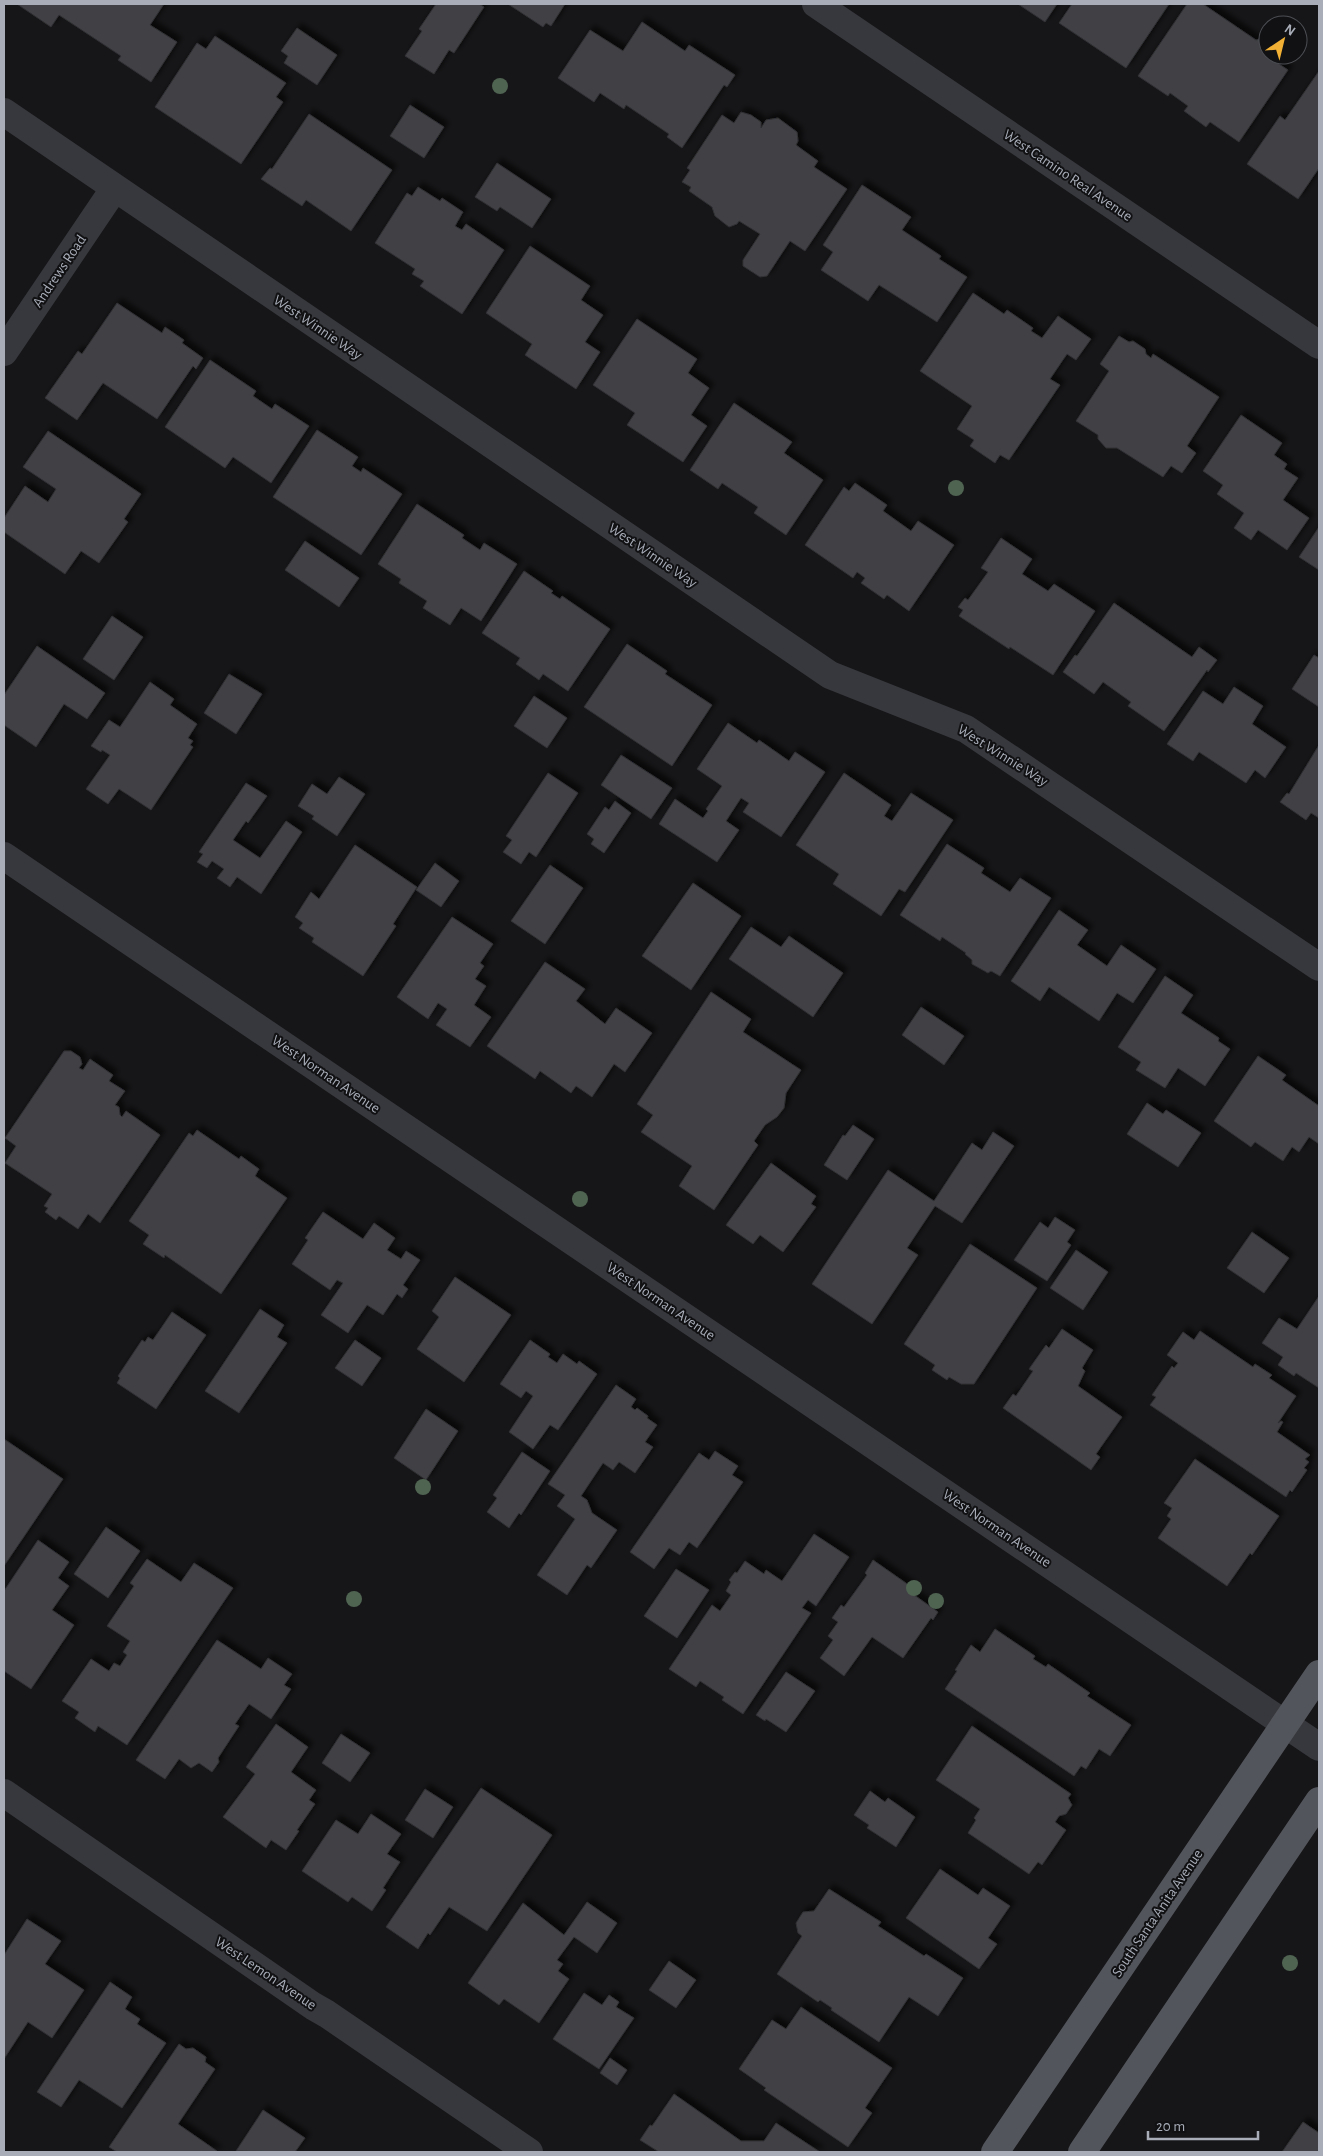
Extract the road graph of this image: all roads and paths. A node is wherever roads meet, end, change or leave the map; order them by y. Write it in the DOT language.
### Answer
graph roads {
  1 [pos="816,4"];
  2 [pos="4,112"];
  3 [pos="114,189"];
  4 [pos="1319,345"];
  5 [pos="4,352"];
  6 [pos="4,856"];
  7 [pos="1319,967"];
  8 [pos="1319,1674"];
  9 [pos="1286,1724"];
  10 [pos="1319,1747"];
  11 [pos="4,1793"];
  12 [pos="1319,1801"];
  13 [pos="529,2152"];
  14 [pos="995,2152"];
  15 [pos="1082,2152"];
  1 -- 4 [label="street, West Camino Real Avenue"];
  2 -- 3 [label="street, West Winnie Way"];
  3 -- 5 [label="street, Andrews Road"];
  3 -- 7 [label="street, West Winnie Way"];
  6 -- 9 [label="street, West Norman Avenue"];
  8 -- 9 [label="main road, South Santa Anita Avenue"];
  9 -- 10 [label="street, West Norman Avenue"];
  9 -- 14 [label="main road, South Santa Anita Avenue"];
  11 -- 13 [label="street, West Lemon Avenue"];
  12 -- 15 [label="main road"];
}
